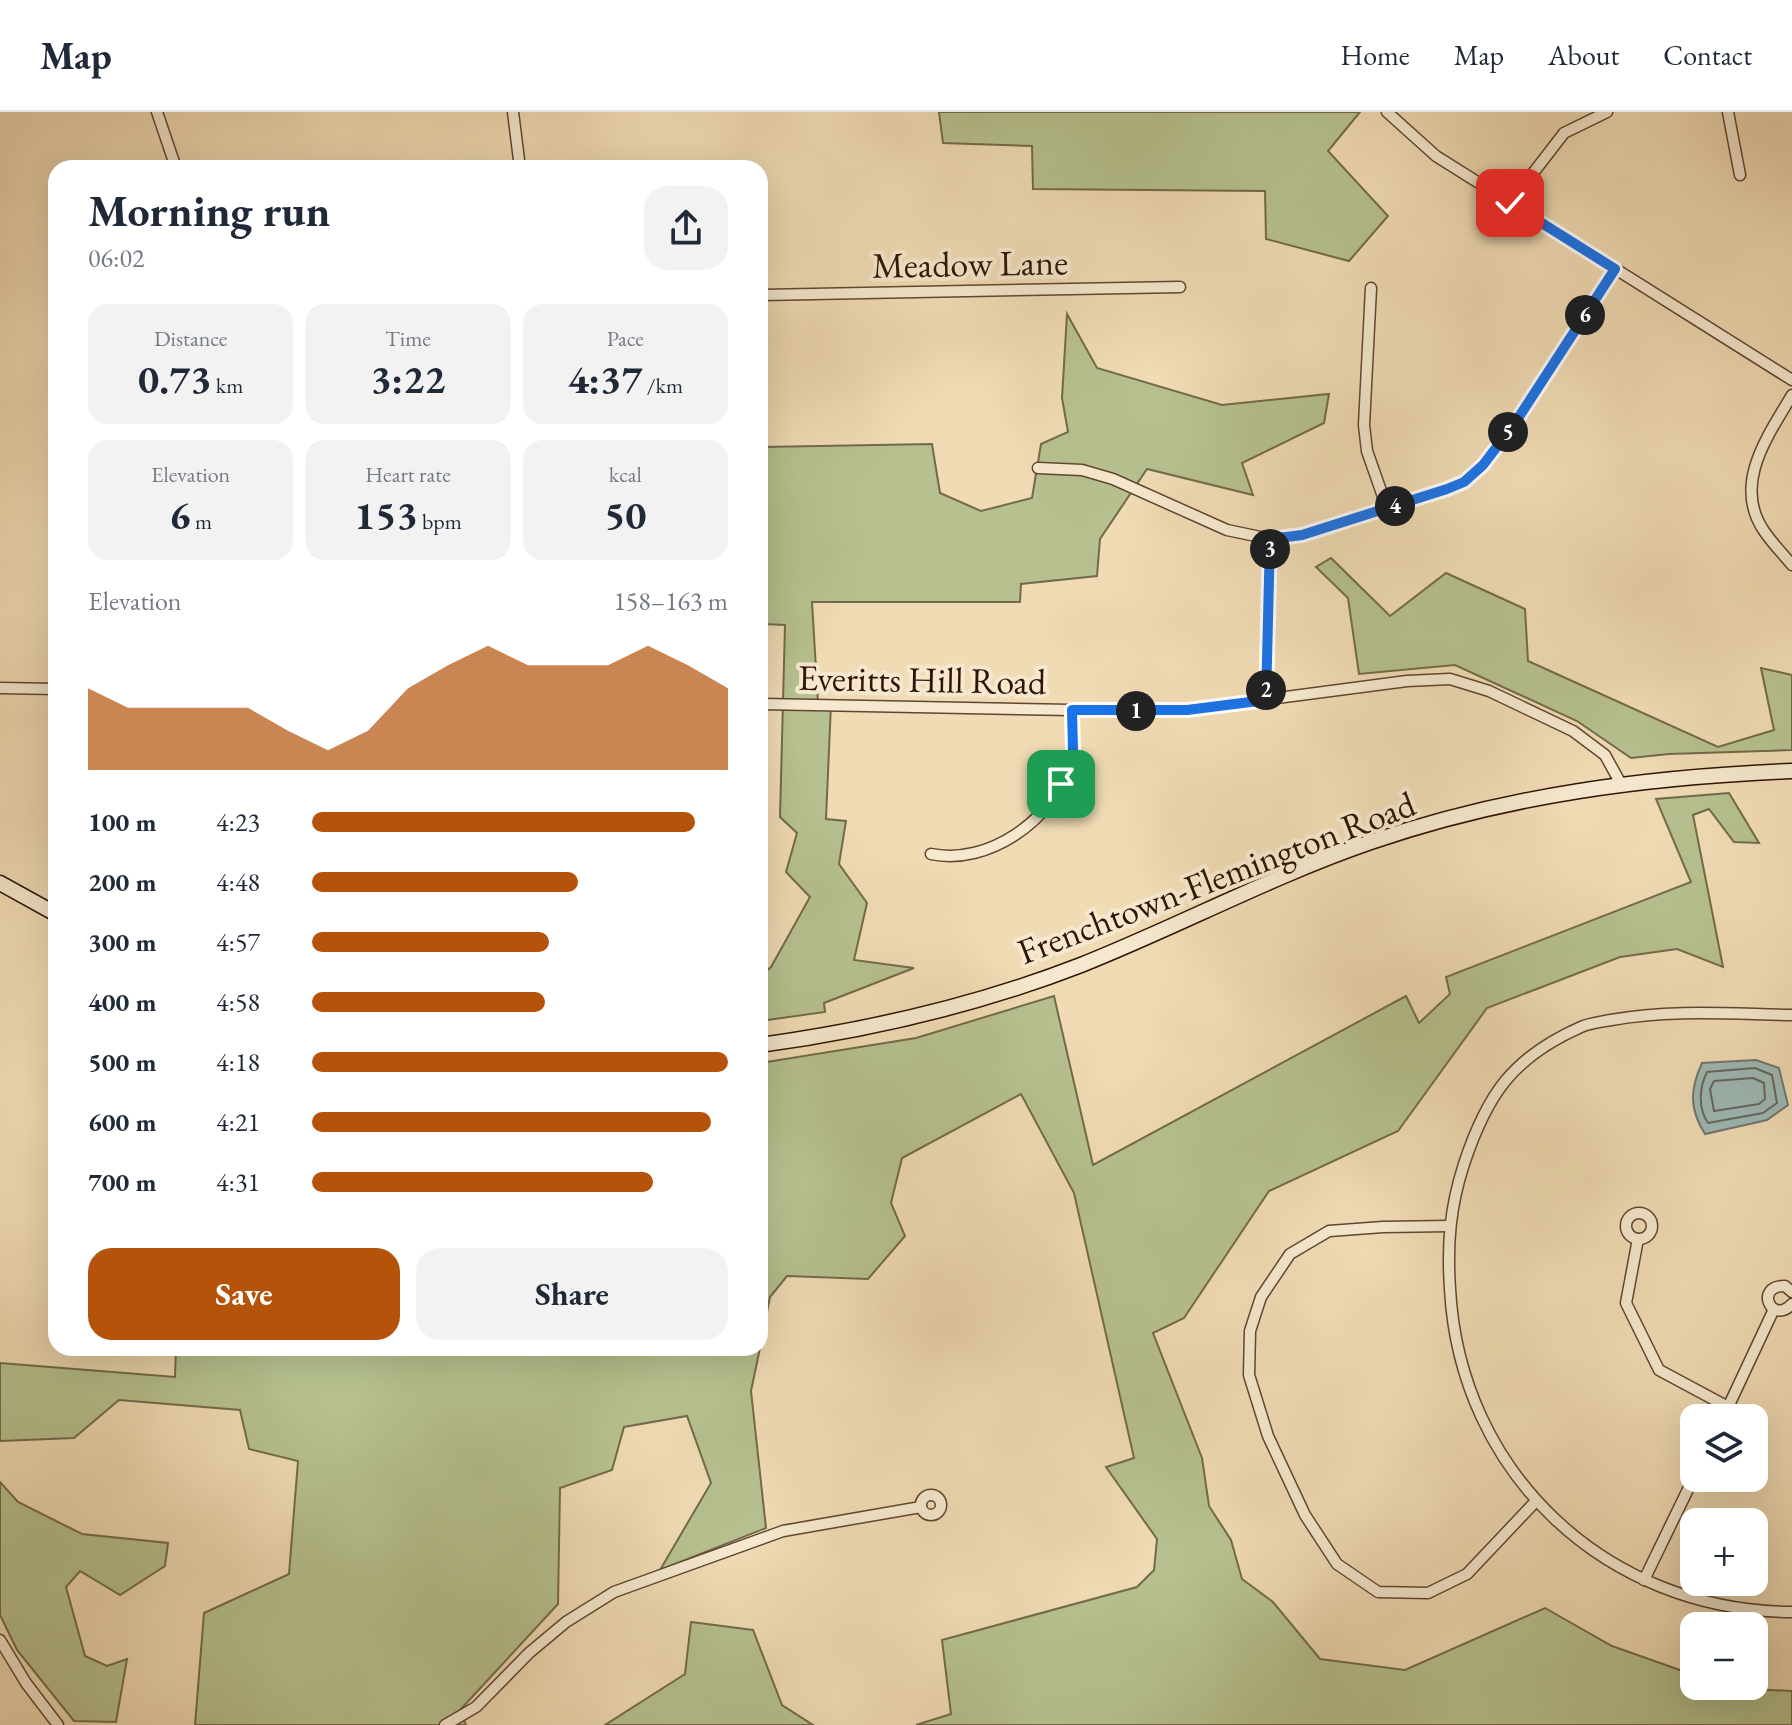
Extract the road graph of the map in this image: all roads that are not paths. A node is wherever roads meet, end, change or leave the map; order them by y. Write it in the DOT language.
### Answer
graph roads {
  1 [pos="157,112"];
  2 [pos="513,112"];
  3 [pos="1387,112"];
  4 [pos="1607,112"];
  5 [pos="1728,112"];
  6 [pos="173,160"];
  7 [pos="519,160"];
  8 [pos="1740,175"];
  9 [pos="1510,203"];
  10 [pos="1615,269"];
  11 [pos="1180,287"];
  12 [pos="1371,288"];
  13 [pos="768,295"];
  14 [pos="1792,380"];
  15 [pos="1792,395"];
  16 [pos="1038,468"];
  17 [pos="1387,508"];
  18 [pos="1270,539"];
  19 [pos="1792,565"];
  20 [pos="0,688"];
  21 [pos="48,689"];
  22 [pos="1266,700"];
  23 [pos="768,704"];
  24 [pos="1072,710"];
  25 [pos="1792,771"];
  26 [pos="1621,784"];
  27 [pos="931,854"];
  28 [pos="0,883"];
  29 [pos="48,910"];
  30 [pos="1792,1015"];
  31 [pos="768,1044"];
  32 [pos="1449,1226"];
  33 [pos="1638,1239"];
  34 [pos="1792,1292"];
  35 [pos="1792,1304"];
  36 [pos="1774,1309"];
  37 [pos="1722,1404"];
  38 [pos="1729,1404"];
  39 [pos="1687,1492"];
  40 [pos="1536,1501"];
  41 [pos="921,1507"];
  42 [pos="1644,1580"];
  43 [pos="1792,1612"];
  44 [pos="0,1640"];
  45 [pos="58,1725"];
  46 [pos="445,1725"];
  1 -- 6 [label="street"];
  2 -- 7 [label="street"];
  3 -- 9 [label="street"];
  4 -- 9 [label="street"];
  5 -- 8 [label="street"];
  9 -- 10 [label="street"];
  10 -- 14 [label="street"];
  10 -- 17 [label="street"];
  11 -- 13 [label="street, Meadow Lane"];
  12 -- 17 [label="street"];
  15 -- 19 [label="street"];
  16 -- 18 [label="street"];
  17 -- 18 [label="street"];
  18 -- 22 [label="street"];
  20 -- 21 [label="street"];
  22 -- 24 [label="street, Everitts Hill Road"];
  22 -- 26 [label="street, Everitts Hill Road"];
  23 -- 24 [label="street, Everitts Hill Road"];
  24 -- 27 [label="street"];
  25 -- 26 [label="main road, Frenchtown-Flemington Road"];
  26 -- 31 [label="main road, Frenchtown-Flemington Road"];
  28 -- 29 [label="main road"];
  30 -- 32 [label="street"];
  32 -- 40 [label="street"];
  32 -- 40 [label="street"];
  33 -- 37 [label="street"];
  34 -- 36 [label="street"];
  35 -- 36 [label="street"];
  36 -- 38 [label="street"];
  39 -- 42 [label="street"];
  40 -- 42 [label="street"];
  41 -- 46 [label="street"];
  42 -- 43 [label="street"];
  44 -- 45 [label="street"];
}
